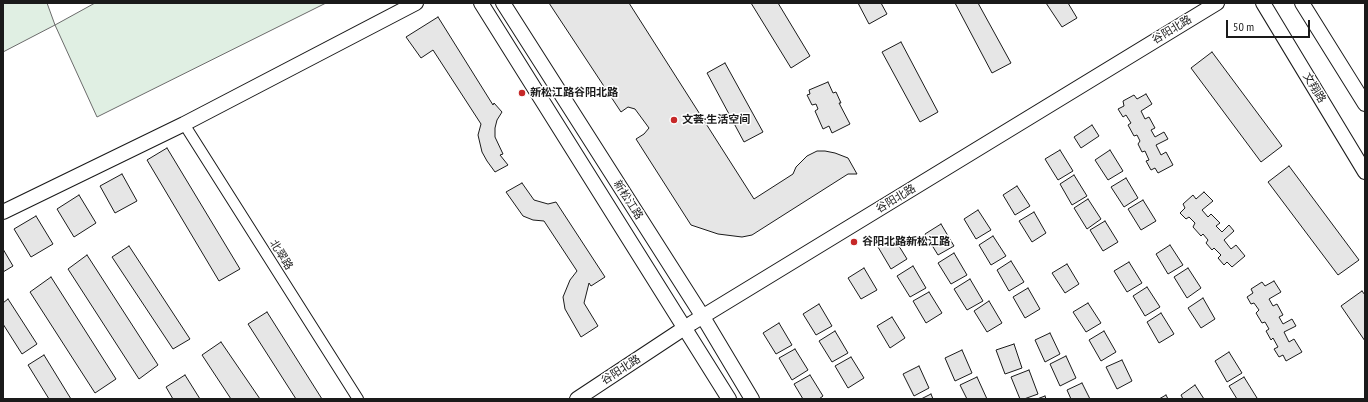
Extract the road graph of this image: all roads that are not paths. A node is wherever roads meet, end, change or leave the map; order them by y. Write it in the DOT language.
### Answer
graph roads {
  1 [pos="416,3"];
  2 [pos="481,3"];
  3 [pos="503,3"];
  4 [pos="1217,3"];
  5 [pos="1263,3"];
  6 [pos="1302,3"];
  7 [pos="1365,104"];
  8 [pos="184,124"];
  9 [pos="1365,172"];
  10 [pos="3,212"];
  11 [pos="703,317"];
  12 [pos="684,328"];
  13 [pos="358,399"];
  14 [pos="577,399"];
  15 [pos="729,399"];
  16 [pos="752,399"];
  1 -- 8 [label="main road"];
  2 -- 12 [label="main road, 新松江路"];
  3 -- 11 [label="main road, 新松江路"];
  4 -- 11 [label="main road, 谷阳北路"];
  5 -- 9 [label="main road, 文翔路"];
  6 -- 7 [label="main road"];
  8 -- 10 [label="main road"];
  8 -- 13 [label="street, 北翠路"];
  11 -- 12 [label="main road, 谷阳北路"];
  11 -- 16 [label="main road, 新松江路"];
  12 -- 14 [label="main road, 谷阳北路"];
  12 -- 15 [label="main road, 新松江路"];
}
